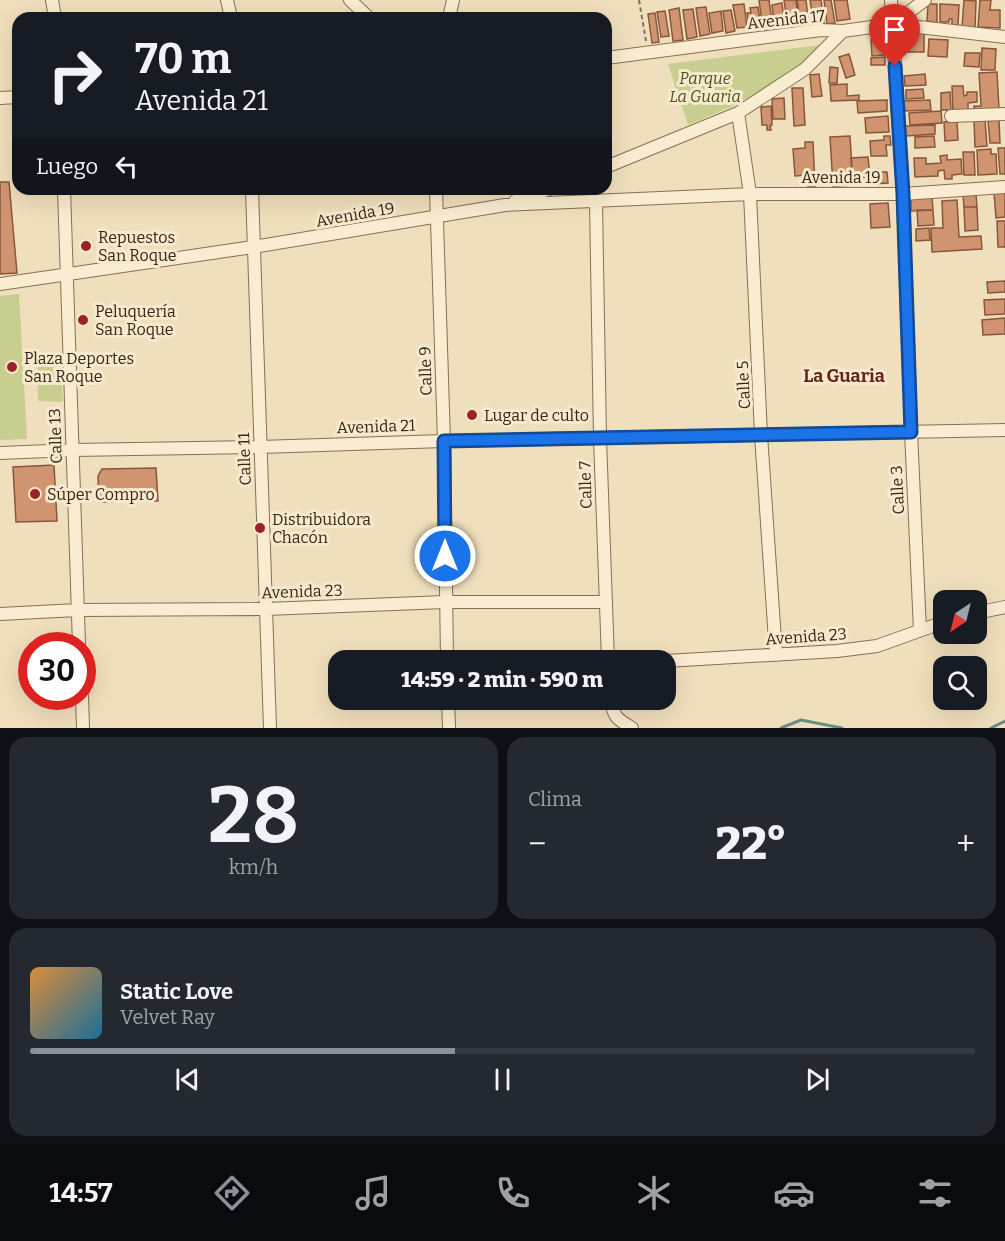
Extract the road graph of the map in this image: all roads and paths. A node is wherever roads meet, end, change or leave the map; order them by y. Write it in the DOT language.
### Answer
graph roads {
  1 [pos="350,0"];
  2 [pos="639,0"];
  3 [pos="891,0"];
  4 [pos="925,0"];
  5 [pos="363,12"];
  6 [pos="893,24"];
  7 [pos="843,31"];
  8 [pos="1005,37"];
  9 [pos="648,52"];
  10 [pos="612,57"];
  11 [pos="738,113"];
  12 [pos="1005,114"];
  13 [pos="951,116"];
  14 [pos="612,166"];
  15 [pos="1005,187"];
  16 [pos="750,194"];
  17 [pos="903,194"];
  18 [pos="64,195"];
  19 [pos="252,195"];
  20 [pos="436,195"];
  21 [pos="533,195"];
  22 [pos="596,202"];
  23 [pos="506,205"];
  24 [pos="436,217"];
  25 [pos="253,247"];
  26 [pos="66,274"];
  27 [pos="0,284"];
  28 [pos="1005,430"];
  29 [pos="911,432"];
  30 [pos="761,435"];
  31 [pos="600,438"];
  32 [pos="444,441"];
  33 [pos="260,447"];
  34 [pos="73,450"];
  35 [pos="0,453"];
  36 [pos="446,602"];
  37 [pos="605,602"];
  38 [pos="1005,607"];
  39 [pos="266,609"];
  40 [pos="77,610"];
  41 [pos="987,611"];
  42 [pos="0,614"];
  43 [pos="933,626"];
  44 [pos="920,630"];
  45 [pos="78,632"];
  46 [pos="447,650"];
  47 [pos="607,650"];
  48 [pos="776,655"];
  49 [pos="676,660"];
  50 [pos="82,710"];
  51 [pos="448,710"];
  52 [pos="612,710"];
  53 [pos="83,728"];
  54 [pos="270,728"];
  55 [pos="449,728"];
  56 [pos="632,728"];
  1 -- 5 [label="street"];
  2 -- 9 [label="path"];
  3 -- 6 [label="street, Calle 3"];
  4 -- 6 [label="street"];
  6 -- 7 [label="street, Avenida 17"];
  6 -- 8 [label="street, Avenida 17"];
  6 -- 17 [label="street, Calle 3"];
  7 -- 9 [label="street, Avenida 17"];
  7 -- 11 [label="street"];
  9 -- 10 [label="street, Avenida 17"];
  11 -- 14 [label="street"];
  11 -- 16 [label="street, Calle 5"];
  12 -- 13 [label="street"];
  15 -- 17 [label="street, Avenida 19"];
  16 -- 17 [label="street, Avenida 19"];
  16 -- 22 [label="street, Avenida 19"];
  16 -- 30 [label="street, Calle 5"];
  17 -- 29 [label="street, Calle 3"];
  18 -- 26 [label="street, Calle 13"];
  19 -- 25 [label="street, Calle 11"];
  20 -- 24 [label="street, Calle 9"];
  21 -- 23 [label="street"];
  22 -- 23 [label="street, Avenida 19"];
  22 -- 31 [label="street, Calle 7"];
  23 -- 24 [label="street, Avenida 19"];
  24 -- 25 [label="street, Avenida 19"];
  24 -- 32 [label="street, Calle 9"];
  25 -- 26 [label="street, Avenida 19"];
  25 -- 33 [label="street, Calle 11"];
  26 -- 27 [label="street, Avenida 19"];
  26 -- 34 [label="street, Calle 13"];
  28 -- 29 [label="street, Avenida 21"];
  29 -- 30 [label="street, Avenida 21"];
  29 -- 44 [label="street, Calle 3"];
  30 -- 31 [label="street, Avenida 21"];
  30 -- 48 [label="street, Calle 5"];
  31 -- 32 [label="street, Avenida 21"];
  31 -- 37 [label="street, Calle 7"];
  32 -- 33 [label="street, Avenida 21"];
  32 -- 36 [label="street, Calle 9"];
  33 -- 34 [label="street, Avenida 21"];
  33 -- 39 [label="street, Calle 11"];
  34 -- 35 [label="street, Avenida 21"];
  34 -- 40 [label="street, Calle 13"];
  36 -- 37 [label="street, Avenida 23"];
  36 -- 39 [label="street, Avenida 23"];
  36 -- 46 [label="street, Calle 9"];
  37 -- 47 [label="street, Calle 7"];
  38 -- 41 [label="street"];
  39 -- 40 [label="street, Avenida 23"];
  39 -- 54 [label="street, Calle 11"];
  40 -- 42 [label="street, Avenida 23"];
  40 -- 45 [label="street, Calle 13"];
  43 -- 44 [label="street, Avenida 23"];
  44 -- 48 [label="street, Avenida 23"];
  48 -- 49 [label="street, Avenida 23"];
  50 -- 53 [label="street"];
  51 -- 55 [label="street"];
  52 -- 56 [label="street"];
}
